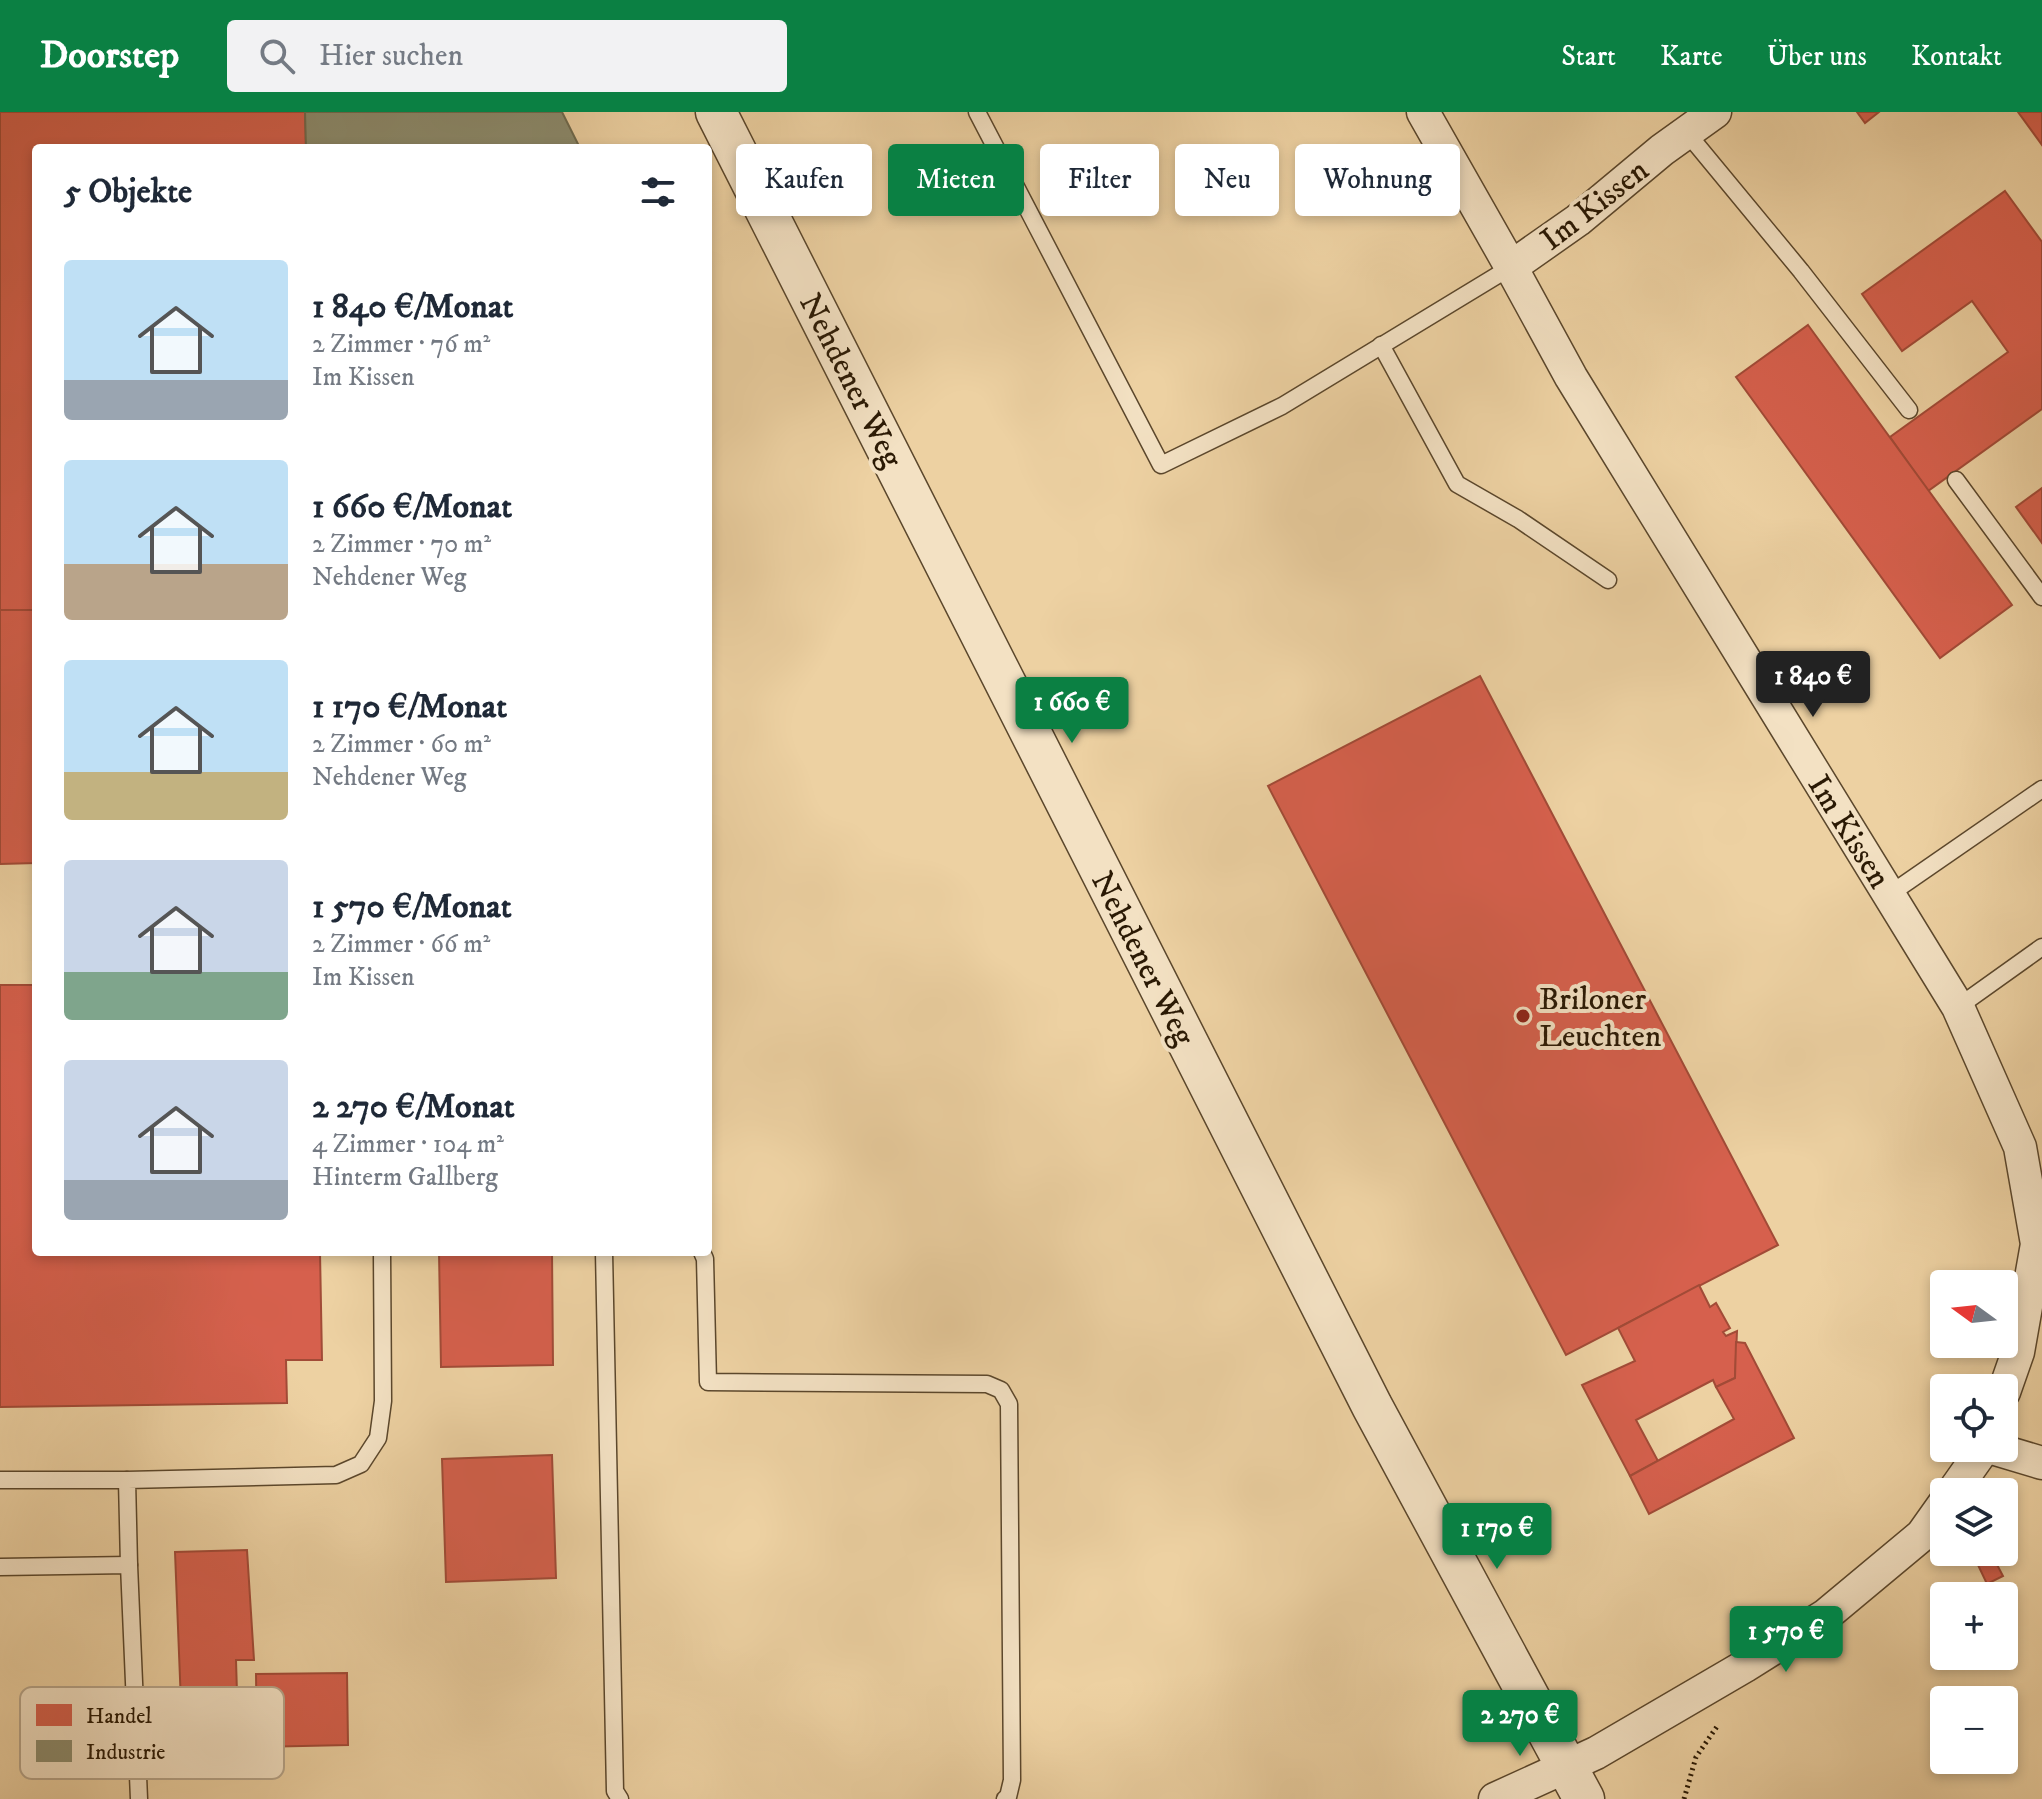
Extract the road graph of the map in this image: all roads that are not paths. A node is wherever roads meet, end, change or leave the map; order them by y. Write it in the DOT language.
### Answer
graph roads {
  1 [pos="716,112"];
  2 [pos="977,112"];
  3 [pos="1423,112"];
  4 [pos="1715,112"];
  5 [pos="1687,133"];
  6 [pos="1511,267"];
  7 [pos="1381,345"];
  8 [pos="1909,410"];
  9 [pos="1956,480"];
  10 [pos="1608,580"];
  11 [pos="2042,597"];
  12 [pos="2042,789"];
  13 [pos="1890,894"];
  14 [pos="2042,947"];
  15 [pos="1958,1007"];
  16 [pos="382,1256"];
  17 [pos="604,1256"];
  18 [pos="704,1256"];
  19 [pos="2010,1374"];
  20 [pos="2018,1456"];
  21 [pos="2042,1463"];
  22 [pos="0,1480"];
  23 [pos="127,1480"];
  24 [pos="1930,1524"];
  25 [pos="129,1565"];
  26 [pos="0,1567"];
  27 [pos="134,1687"];
  28 [pos="138,1779"];
  29 [pos="1575,1783"];
  30 [pos="139,1799"];
  31 [pos="620,1799"];
  32 [pos="1005,1799"];
  33 [pos="1495,1799"];
  1 -- 29 [label="street, Nehdener Weg"];
  2 -- 7 [label="lane"];
  3 -- 6 [label="street, Im Kissen"];
  4 -- 5 [label="street, Im Kissen"];
  5 -- 6 [label="street, Im Kissen"];
  5 -- 8 [label="lane"];
  6 -- 7 [label="lane"];
  6 -- 13 [label="street, Im Kissen"];
  7 -- 10 [label="lane"];
  9 -- 11 [label="lane"];
  12 -- 13 [label="lane"];
  13 -- 15 [label="street, Im Kissen"];
  14 -- 15 [label="lane"];
  15 -- 19 [label="street, Im Kissen"];
  16 -- 23 [label="lane"];
  17 -- 31 [label="lane"];
  18 -- 32 [label="lane"];
  20 -- 21 [label="street"];
  22 -- 23 [label="lane"];
  23 -- 25 [label="lane"];
  24 -- 29 [label="street"];
  25 -- 26 [label="lane"];
  25 -- 27 [label="lane"];
  28 -- 30 [label="lane"];
  29 -- 33 [label="street"];
}
